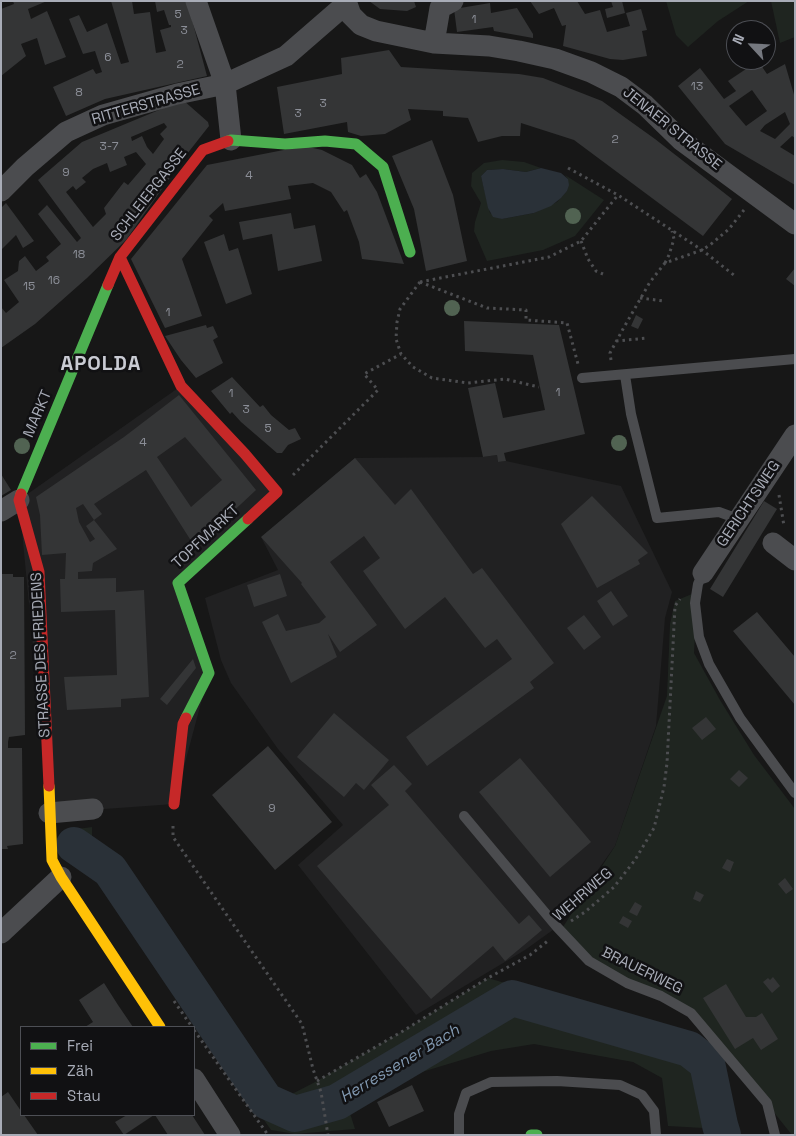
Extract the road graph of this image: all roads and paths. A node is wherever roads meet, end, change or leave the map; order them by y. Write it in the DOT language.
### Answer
graph roads {
  1 [pos="196,1"];
  2 [pos="453,1"];
  3 [pos="346,2"];
  4 [pos="434,43"];
  5 [pos="225,84"];
  6 [pos="231,140"];
  7 [pos="568,168"];
  8 [pos="1,191"];
  9 [pos="618,195"];
  10 [pos="742,213"];
  11 [pos="795,224"];
  12 [pos="672,230"];
  13 [pos="581,241"];
  14 [pos="702,250"];
  15 [pos="410,252"];
  16 [pos="120,257"];
  17 [pos="665,263"];
  18 [pos="603,274"];
  19 [pos="735,276"];
  20 [pos="420,282"];
  21 [pos="640,298"];
  22 [pos="664,301"];
  23 [pos="648,338"];
  24 [pos="616,340"];
  25 [pos="610,353"];
  26 [pos="401,354"];
  27 [pos="795,359"];
  28 [pos="625,375"];
  29 [pos="582,378"];
  30 [pos="539,387"];
  31 [pos="795,435"];
  32 [pos="310,459"];
  33 [pos="763,482"];
  34 [pos="19,500"];
  35 [pos="1,511"];
  36 [pos="738,519"];
  37 [pos="773,543"];
  38 [pos="795,560"];
  39 [pos="701,579"];
  40 [pos="795,793"];
  41 [pos="174,804"];
  42 [pos="93,809"];
  43 [pos="49,813"];
  44 [pos="464,816"];
  45 [pos="61,877"];
  46 [pos="561,930"];
  47 [pos="1,934"];
  48 [pos="159,1026"];
  49 [pos="195,1031"];
  50 [pos="195,1081"];
  51 [pos="317,1081"];
  52 [pos="230,1135"];
  53 [pos="268,1135"];
  54 [pos="328,1135"];
  55 [pos="459,1135"];
  56 [pos="531,1135"];
  57 [pos="537,1135"];
  58 [pos="656,1135"];
  59 [pos="775,1135"];
  1 -- 5 [label="street"];
  2 -- 4 [label="street"];
  3 -- 4 [label="street, JENAER STRASSE"];
  3 -- 5 [label="street, RITTERSTRASSE"];
  4 -- 11 [label="street, JENAER STRASSE"];
  5 -- 6 [label="street"];
  5 -- 8 [label="street, RITTERSTRASSE"];
  6 -- 15 [label="street"];
  6 -- 16 [label="street, SCHLEIERGASSE"];
  7 -- 9 [label="path"];
  9 -- 12 [label="path"];
  9 -- 13 [label="path"];
  10 -- 14 [label="path"];
  12 -- 14 [label="path"];
  12 -- 17 [label="path"];
  13 -- 18 [label="path"];
  13 -- 20 [label="path"];
  14 -- 17 [label="path"];
  14 -- 19 [label="path"];
  16 -- 34 [label="street, MARKT"];
  16 -- 41 [label="street, TOPFMARKT"];
  17 -- 21 [label="path"];
  20 -- 26 [label="path"];
  20 -- 29 [label="path"];
  21 -- 22 [label="path"];
  21 -- 24 [label="path"];
  23 -- 24 [label="path"];
  24 -- 25 [label="path"];
  26 -- 30 [label="path"];
  26 -- 32 [label="path"];
  27 -- 28 [label="lane"];
  28 -- 29 [label="lane"];
  28 -- 36 [label="lane"];
  31 -- 33 [label="street, GERICHTSWEG"];
  33 -- 36 [label="street, GERICHTSWEG"];
  33 -- 37 [label="path"];
  34 -- 35 [label="street"];
  34 -- 43 [label="street, STRASSE DES FRIEDENS"];
  36 -- 39 [label="street, GERICHTSWEG"];
  37 -- 38 [label="street"];
  39 -- 40 [label="lane"];
  39 -- 46 [label="path, WEHRWEG"];
  41 -- 51 [label="path"];
  42 -- 43 [label="street"];
  43 -- 45 [label="street, STRASSE DES FRIEDENS"];
  44 -- 46 [label="lane, BRAUERWEG"];
  45 -- 47 [label="street"];
  45 -- 48 [label="street, STRASSE DES FRIEDENS"];
  46 -- 51 [label="path, WEHRWEG"];
  46 -- 59 [label="lane, BRAUERWEG"];
  49 -- 53 [label="path"];
  50 -- 52 [label="street"];
  51 -- 54 [label="path"];
  55 -- 58 [label="lane"];
  56 -- 57 [label="street"];
}
